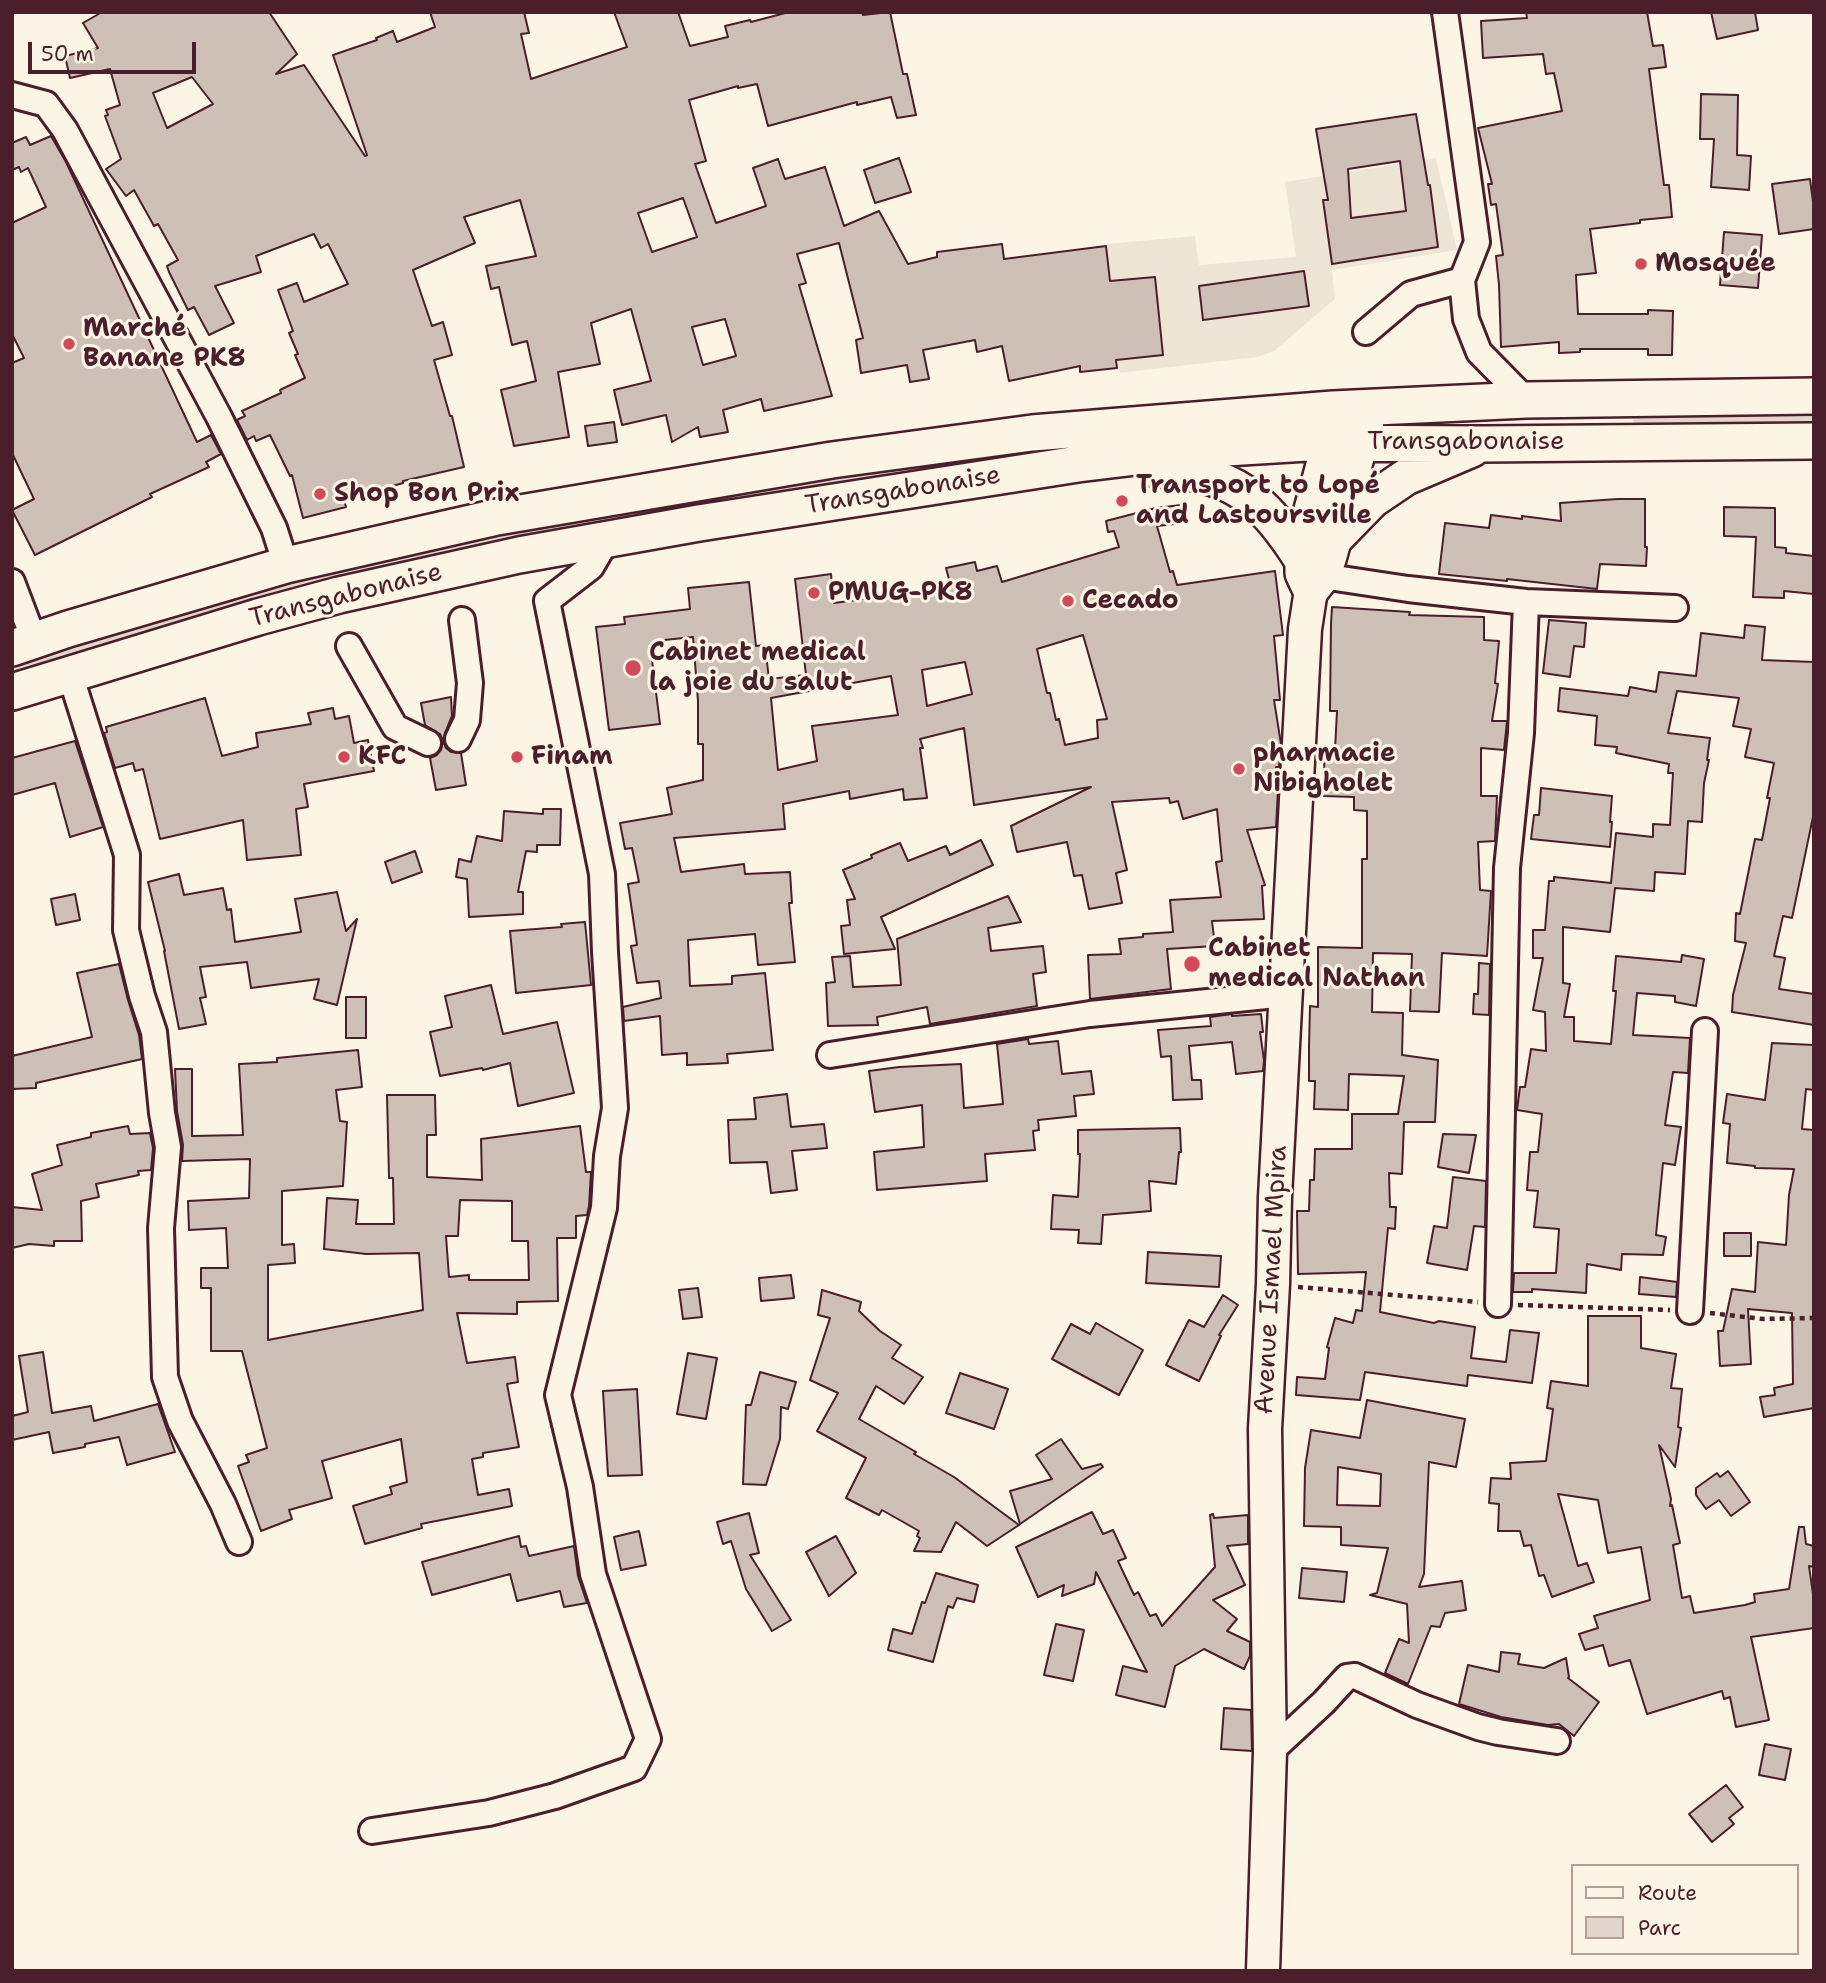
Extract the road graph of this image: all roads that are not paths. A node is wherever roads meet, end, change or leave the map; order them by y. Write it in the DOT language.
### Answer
graph roads {
  1 [pos="1445,12"];
  2 [pos="12,95"];
  3 [pos="1462,279"];
  4 [pos="1366,332"];
  5 [pos="1814,396"];
  6 [pos="1526,400"];
  7 [pos="1341,431"];
  8 [pos="1814,441"];
  9 [pos="1483,444"];
  10 [pos="1078,464"];
  11 [pos="608,538"];
  12 [pos="1333,540"];
  13 [pos="286,565"];
  14 [pos="1312,576"];
  15 [pos="12,582"];
  16 [pos="1526,602"];
  17 [pos="1675,608"];
  18 [pos="462,620"];
  19 [pos="23,644"];
  20 [pos="349,646"];
  21 [pos="70,674"];
  22 [pos="12,692"];
  23 [pos="458,739"];
  24 [pos="428,743"];
  25 [pos="1286,994"];
  26 [pos="1705,1031"];
  27 [pos="830,1055"];
  28 [pos="1498,1304"];
  29 [pos="1690,1311"];
  30 [pos="239,1542"];
  31 [pos="1557,1741"];
  32 [pos="1269,1752"];
  33 [pos="372,1831"];
  34 [pos="1263,1971"];
  1 -- 3 [label="street"];
  2 -- 13 [label="street"];
  3 -- 4 [label="street"];
  3 -- 6 [label="street"];
  5 -- 6 [label="highway, Transgabonaise"];
  6 -- 7 [label="highway, Transgabonaise"];
  7 -- 9 [label="highway, Transgabonaise"];
  7 -- 10 [label="highway, Transgabonaise"];
  7 -- 12 [label="highway"];
  7 -- 13 [label="highway, Transgabonaise"];
  7 -- 14 [label="highway"];
  8 -- 9 [label="highway, Transgabonaise"];
  9 -- 12 [label="highway"];
  10 -- 11 [label="highway, Transgabonaise"];
  10 -- 14 [label="highway"];
  11 -- 21 [label="highway, Transgabonaise"];
  11 -- 33 [label="street"];
  12 -- 14 [label="highway"];
  13 -- 19 [label="highway, Transgabonaise"];
  14 -- 16 [label="street"];
  14 -- 25 [label="main road, Avenue Ismael Mpira"];
  15 -- 19 [label="street"];
  16 -- 17 [label="street"];
  16 -- 28 [label="street"];
  18 -- 23 [label="street"];
  20 -- 24 [label="street"];
  21 -- 22 [label="highway, Transgabonaise"];
  21 -- 30 [label="street"];
  25 -- 27 [label="street"];
  25 -- 32 [label="main road, Avenue Ismael Mpira"];
  26 -- 29 [label="street"];
  31 -- 32 [label="street"];
  32 -- 34 [label="main road, Avenue Ismael Mpira"];
}
